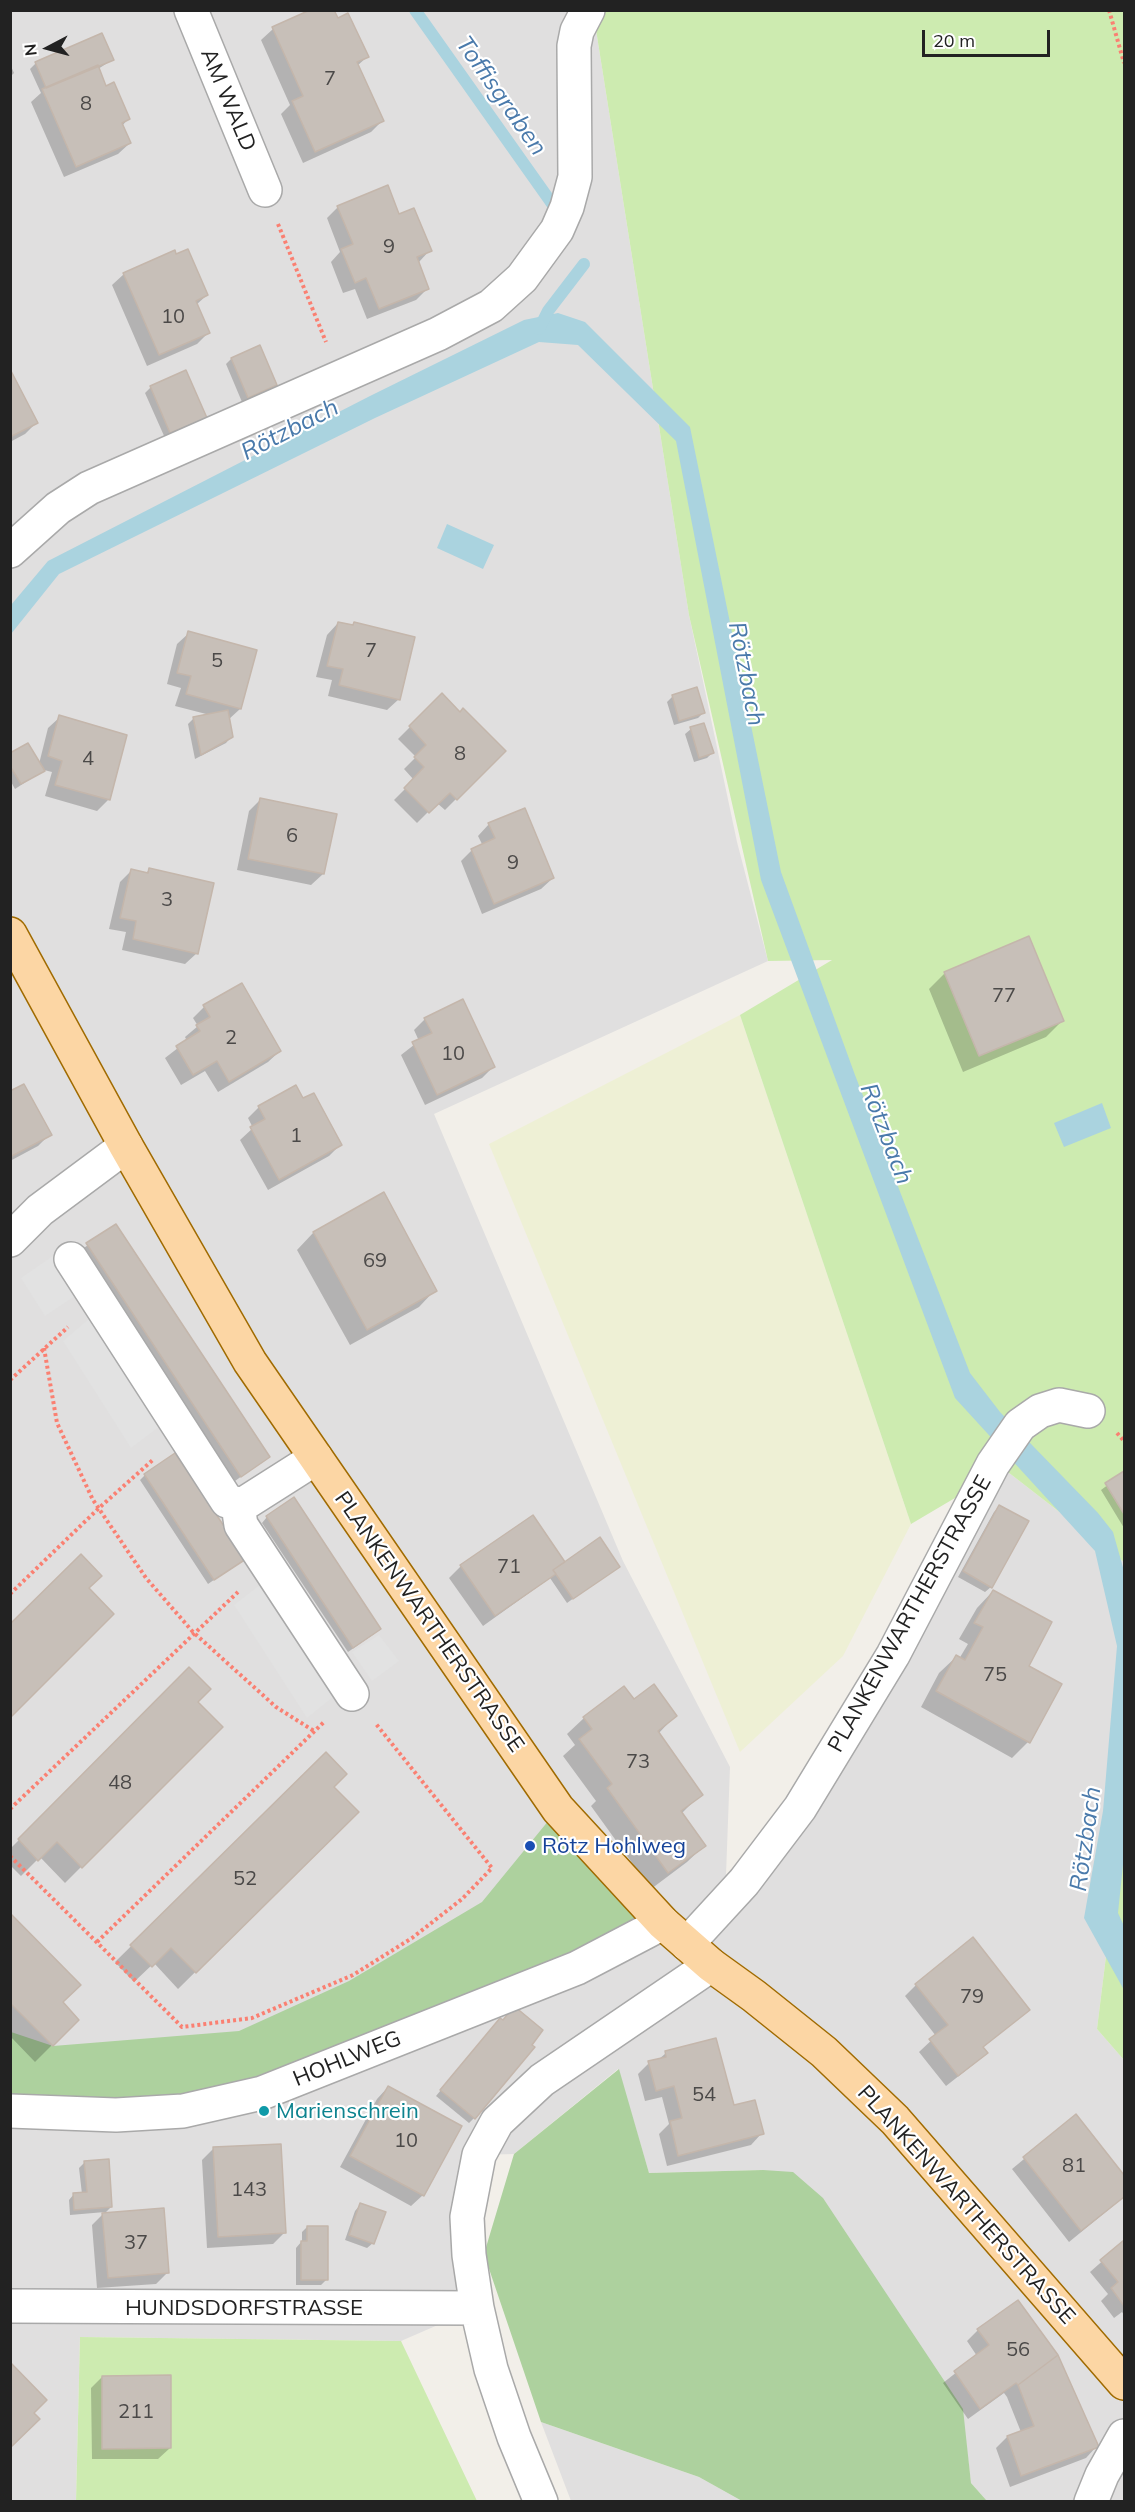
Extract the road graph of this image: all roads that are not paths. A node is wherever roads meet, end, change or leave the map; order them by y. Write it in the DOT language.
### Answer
graph roads {
  1 [pos="191,10"];
  2 [pos="588,10"];
  3 [pos="266,190"];
  4 [pos="10,551"];
  5 [pos="10,934"];
  6 [pos="126,1146"];
  7 [pos="10,1240"];
  8 [pos="71,1259"];
  9 [pos="1088,1411"];
  10 [pos="316,1458"];
  11 [pos="242,1505"];
  12 [pos="352,1694"];
  13 [pos="663,1923"];
  14 [pos="687,1944"];
  15 [pos="711,1965"];
  16 [pos="10,2111"];
  17 [pos="10,2306"];
  18 [pos="477,2308"];
  19 [pos="1125,2383"];
  20 [pos="1125,2436"];
  21 [pos="541,2502"];
  22 [pos="1091,2502"];
  1 -- 3 [label="street, AM WALD"];
  2 -- 4 [label="street"];
  5 -- 6 [label="main road, PLANKENWARTHERSTRASSE"];
  6 -- 7 [label="street"];
  6 -- 10 [label="main road, PLANKENWARTHERSTRASSE"];
  8 -- 11 [label="street"];
  9 -- 14 [label="street, PLANKENWARTHERSTRASSE"];
  10 -- 11 [label="street"];
  10 -- 13 [label="main road, PLANKENWARTHERSTRASSE"];
  11 -- 12 [label="street"];
  13 -- 14 [label="main road, PLANKENWARTHERSTRASSE"];
  13 -- 16 [label="street, HOHLWEG"];
  14 -- 15 [label="main road, PLANKENWARTHERSTRASSE"];
  15 -- 18 [label="street"];
  15 -- 19 [label="main road, PLANKENWARTHERSTRASSE"];
  17 -- 18 [label="street, HUNDSDORFSTRASSE"];
  18 -- 21 [label="street"];
  20 -- 22 [label="street"];
}
